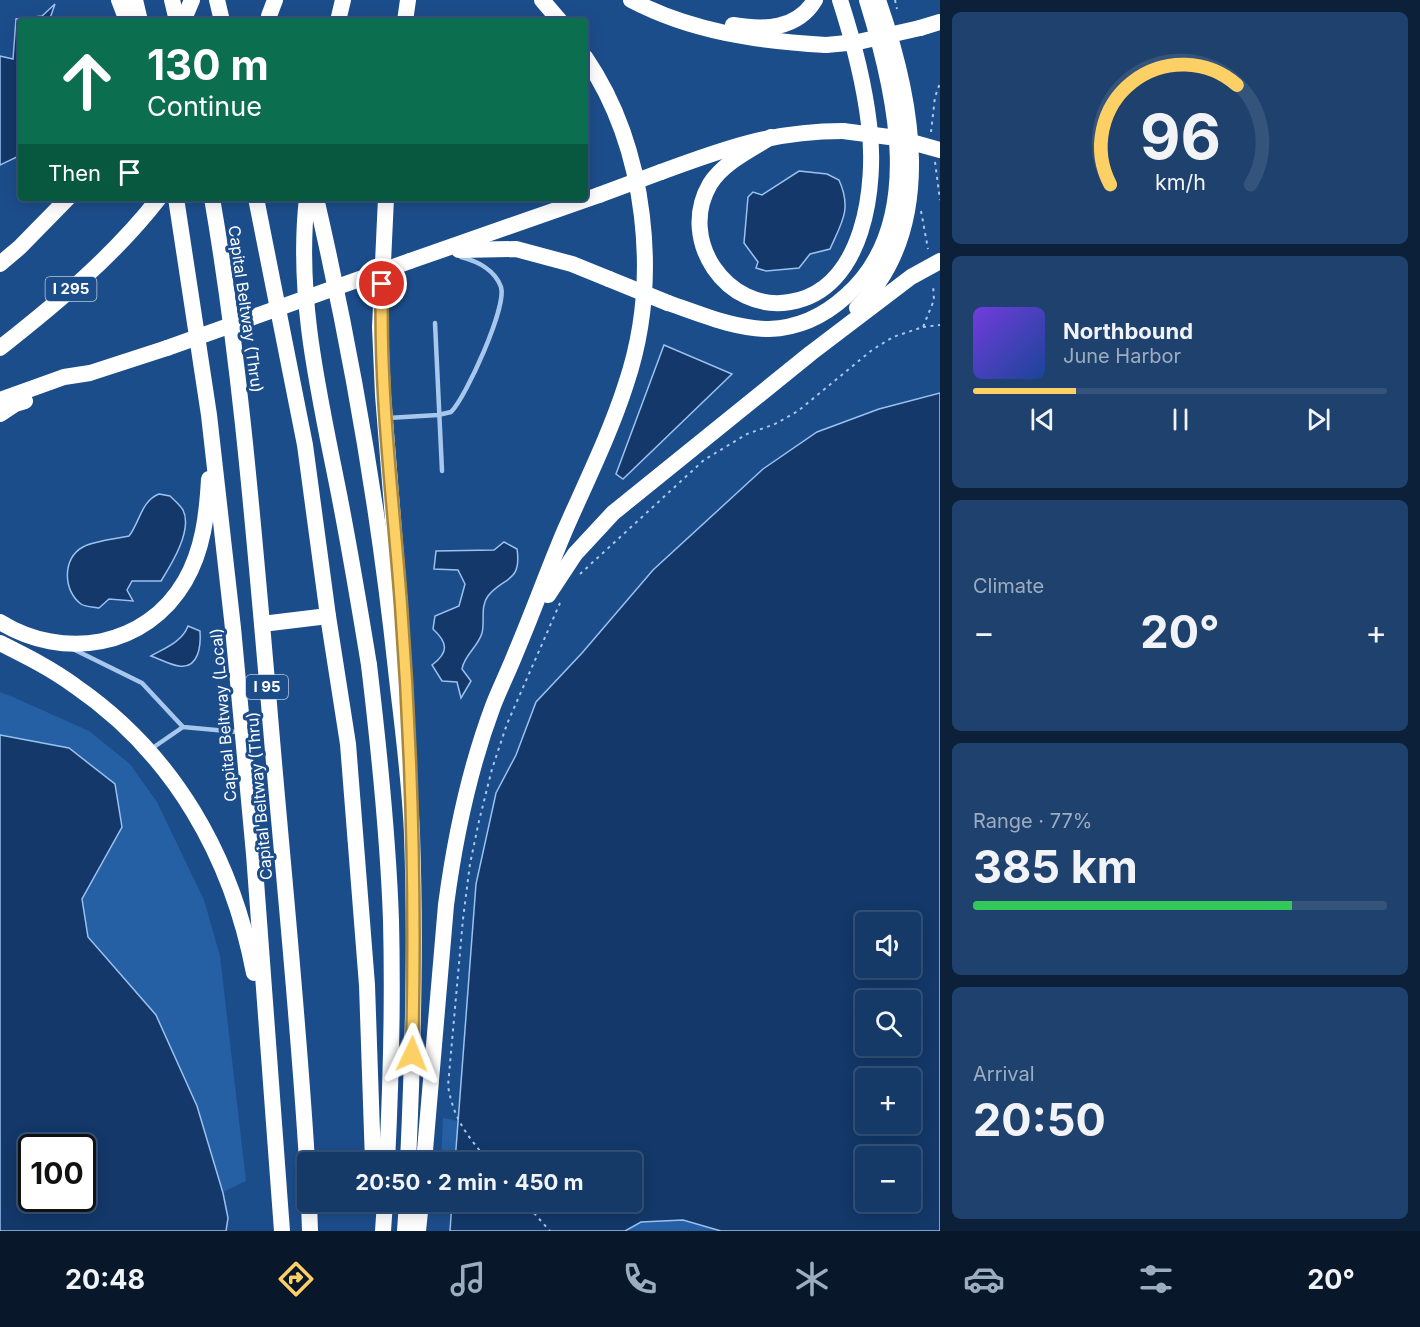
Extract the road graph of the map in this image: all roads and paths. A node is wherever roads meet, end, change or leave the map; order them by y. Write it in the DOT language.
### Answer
graph roads {
  1 [pos="118,0"];
  2 [pos="135,0"];
  3 [pos="172,0"];
  4 [pos="192,0"];
  5 [pos="217,0"];
  6 [pos="343,0"];
  7 [pos="408,0"];
  8 [pos="542,0"];
  9 [pos="631,0"];
  10 [pos="655,0"];
  11 [pos="815,0"];
  12 [pos="840,0"];
  13 [pos="867,0"];
  14 [pos="878,0"];
  15 [pos="126,18"];
  16 [pos="139,18"];
  17 [pos="176,18"];
  18 [pos="184,18"];
  19 [pos="221,18"];
  20 [pos="339,18"];
  21 [pos="405,18"];
  22 [pos="557,18"];
  23 [pos="940,22"];
  24 [pos="588,61"];
  25 [pos="771,137"];
  26 [pos="940,150"];
  27 [pos="588,199"];
  28 [pos="65,201"];
  29 [pos="157,201"];
  30 [pos="176,201"];
  31 [pos="213,201"];
  32 [pos="257,201"];
  33 [pos="307,201"];
  34 [pos="317,201"];
  35 [pos="386,201"];
  36 [pos="581,201"];
  37 [pos="443,251"];
  38 [pos="940,261"];
  39 [pos="0,264"];
  40 [pos="933,284"];
  41 [pos="435,323"];
  42 [pos="939,324"];
  43 [pos="922,327"];
  44 [pos="0,348"];
  45 [pos="812,353"];
  46 [pos="90,373"];
  47 [pos="0,400"];
  48 [pos="0,414"];
  49 [pos="209,415"];
  50 [pos="438,415"];
  51 [pos="385,418"];
  52 [pos="442,471"];
  53 [pos="578,576"];
  54 [pos="564,597"];
  55 [pos="328,616"];
  56 [pos="0,622"];
  57 [pos="262,624"];
  58 [pos="0,643"];
  59 [pos="62,645"];
  60 [pos="515,654"];
  61 [pos="183,727"];
  62 [pos="243,732"];
  63 [pos="148,750"];
  64 [pos="412,833"];
  65 [pos="268,1053"];
  66 [pos="306,1152"];
  67 [pos="373,1152"];
  68 [pos="387,1152"];
  69 [pos="408,1152"];
  70 [pos="425,1152"];
  71 [pos="481,1152"];
  72 [pos="309,1212"];
  73 [pos="374,1212"];
  74 [pos="384,1212"];
  75 [pos="406,1212"];
  76 [pos="420,1212"];
  77 [pos="533,1212"];
  78 [pos="282,1231"];
  79 [pos="310,1231"];
  80 [pos="374,1231"];
  81 [pos="383,1231"];
  82 [pos="405,1231"];
  83 [pos="418,1231"];
  84 [pos="550,1231"];
  1 -- 15 [label="highway"];
  2 -- 16 [label="highway"];
  3 -- 17 [label="highway"];
  4 -- 18 [label="highway"];
  5 -- 19 [label="highway"];
  6 -- 20 [label="highway"];
  7 -- 21 [label="highway"];
  8 -- 22 [label="highway"];
  9 -- 23 [label="highway, bridge"];
  10 -- 11 [label="highway"];
  12 -- 25 [label="highway"];
  13 -- 37 [label="highway, bridge"];
  14 -- 45 [label="highway"];
  24 -- 60 [label="highway"];
  25 -- 26 [label="highway, bridge"];
  25 -- 27 [label="highway, bridge"];
  28 -- 39 [label="highway"];
  29 -- 44 [label="highway, I 295"];
  30 -- 49 [label="highway, Capital Beltway (Local) / I 95"];
  31 -- 57 [label="highway, Capital Beltway (Thru) / I 95"];
  32 -- 55 [label="highway, Capital Beltway (Thru)"];
  33 -- 68 [label="highway, bridge"];
  34 -- 64 [label="highway"];
  35 -- 51 [label="highway"];
  36 -- 37 [label="highway, bridge"];
  37 -- 46 [label="highway, bridge"];
  37 -- 50 [label="lane"];
  38 -- 45 [label="highway"];
  40 -- 43 [label="path"];
  41 -- 50 [label="lane"];
  42 -- 43 [label="path"];
  43 -- 53 [label="path"];
  45 -- 60 [label="highway"];
  46 -- 47 [label="highway"];
  46 -- 48 [label="highway"];
  49 -- 59 [label="highway"];
  49 -- 62 [label="highway, Capital Beltway (Local) / I 95"];
  50 -- 51 [label="lane"];
  50 -- 52 [label="lane"];
  51 -- 64 [label="highway"];
  54 -- 71 [label="path"];
  55 -- 57 [label="highway"];
  55 -- 67 [label="highway, Capital Beltway (Thru)"];
  56 -- 59 [label="highway"];
  57 -- 66 [label="highway, Capital Beltway (Thru) / I 95"];
  58 -- 63 [label="highway"];
  59 -- 61 [label="lane"];
  60 -- 70 [label="highway"];
  61 -- 62 [label="lane"];
  61 -- 63 [label="lane"];
  62 -- 65 [label="highway, Capital Beltway (Local) / I 95"];
  63 -- 65 [label="highway"];
  64 -- 69 [label="highway"];
  65 -- 78 [label="highway, Capital Beltway (Local) / I 95"];
  72 -- 79 [label="highway"];
  73 -- 80 [label="highway"];
  74 -- 81 [label="highway"];
  75 -- 82 [label="highway"];
  76 -- 83 [label="highway"];
  77 -- 84 [label="path"];
}
